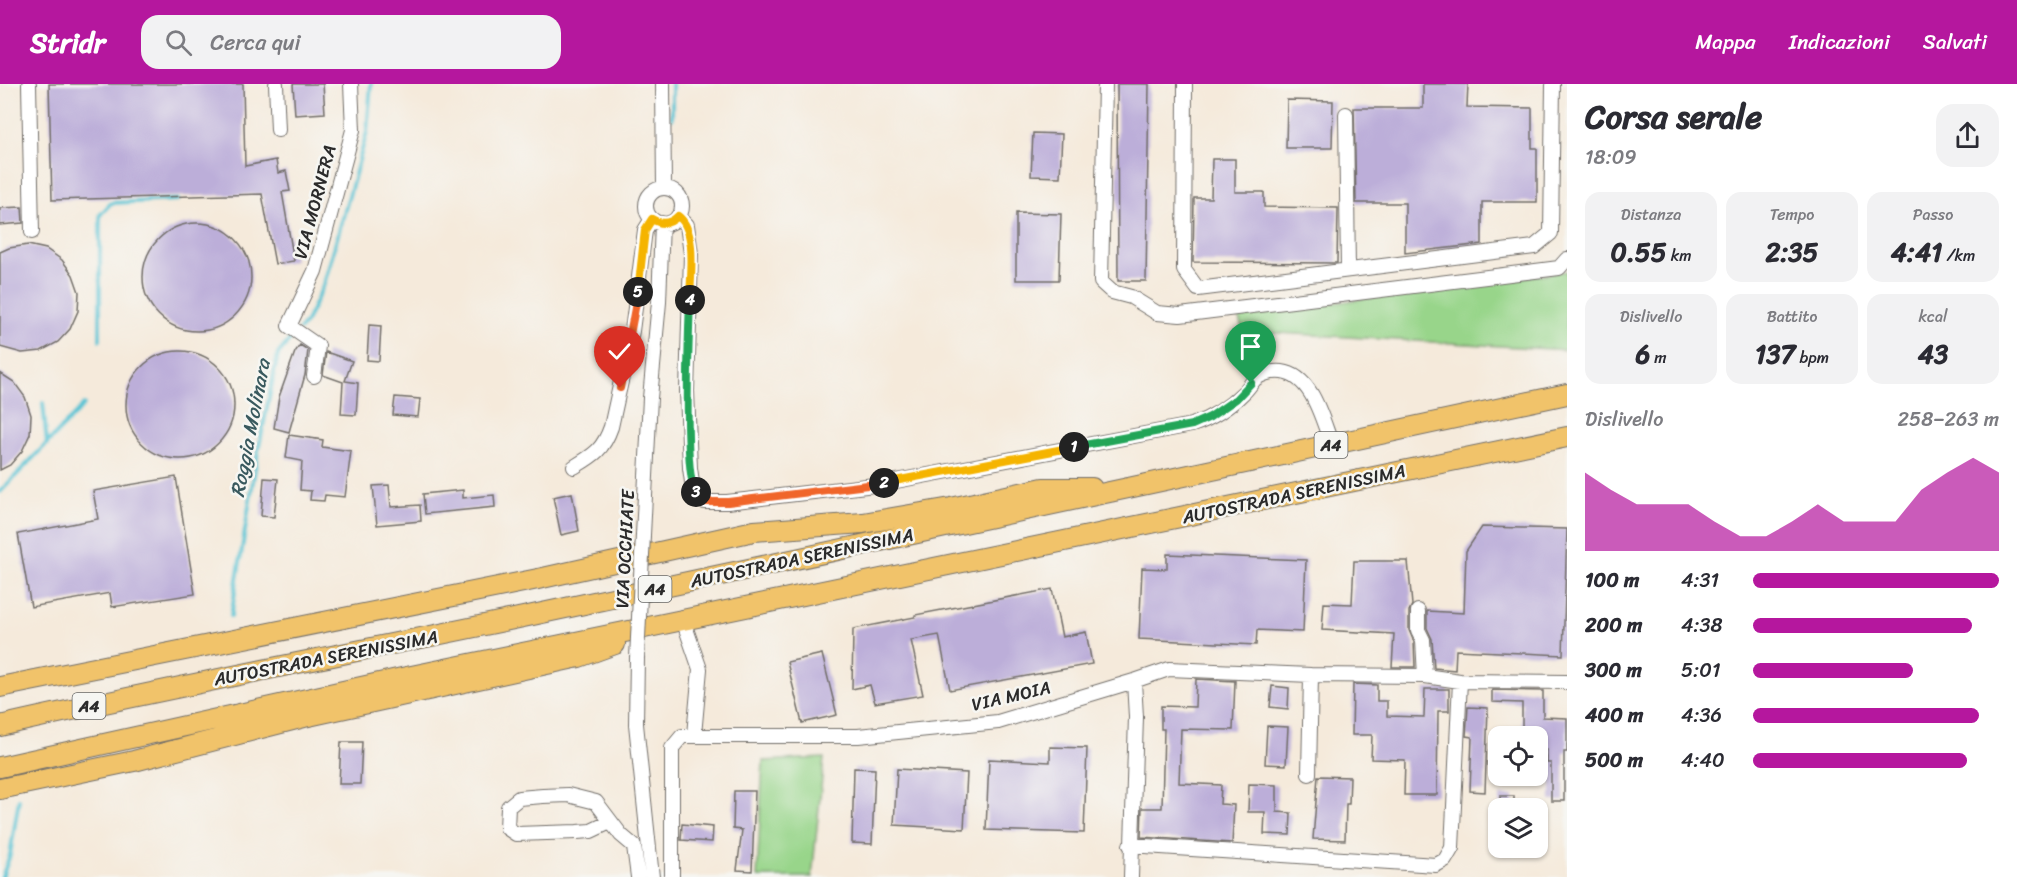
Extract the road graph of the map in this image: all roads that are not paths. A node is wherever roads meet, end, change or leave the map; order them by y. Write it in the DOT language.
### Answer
graph roads {
  1 [pos="29,84"];
  2 [pos="276,84"];
  3 [pos="351,84"];
  4 [pos="663,84"];
  5 [pos="1105,84"];
  6 [pos="1185,84"];
  7 [pos="1553,84"];
  8 [pos="1346,114"];
  9 [pos="278,130"];
  10 [pos="664,188"];
  11 [pos="678,216"];
  12 [pos="657,221"];
  13 [pos="32,232"];
  14 [pos="1567,259"];
  15 [pos="1348,270"];
  16 [pos="314,376"];
  17 [pos="1567,394"];
  18 [pos="1567,437"];
  19 [pos="1332,445"];
  20 [pos="574,468"];
  21 [pos="1131,489"];
  22 [pos="1418,611"];
  23 [pos="683,620"];
  24 [pos="1311,675"];
  25 [pos="1425,676"];
  26 [pos="1134,681"];
  27 [pos="1460,681"];
  28 [pos="1567,682"];
  29 [pos="0,687"];
  30 [pos="102,703"];
  31 [pos="0,716"];
  32 [pos="0,726"];
  33 [pos="694,735"];
  34 [pos="0,767"];
  35 [pos="1309,774"];
  36 [pos="0,789"];
  37 [pos="610,822"];
  38 [pos="1130,845"];
  39 [pos="638,877"];
  40 [pos="652,877"];
  41 [pos="672,877"];
  42 [pos="1131,877"];
  1 -- 13 [label="street"];
  2 -- 9 [label="street"];
  3 -- 16 [label="street, VIA MORNERA"];
  4 -- 10 [label="street"];
  5 -- 14 [label="street"];
  6 -- 15 [label="street"];
  7 -- 15 [label="street"];
  8 -- 15 [label="street"];
  10 -- 11 [label="street"];
  10 -- 12 [label="street"];
  11 -- 12 [label="street"];
  11 -- 19 [label="street"];
  12 -- 20 [label="street"];
  12 -- 40 [label="street, VIA OCCHIATE, bridge"];
  17 -- 19 [label="highway, AUTOSTRADA SERENISSIMA / A4"];
  18 -- 23 [label="highway, AUTOSTRADA SERENISSIMA / A4"];
  19 -- 21 [label="highway, AUTOSTRADA SERENISSIMA / A4"];
  21 -- 29 [label="highway"];
  21 -- 30 [label="highway, AUTOSTRADA SERENISSIMA / A4"];
  22 -- 25 [label="street"];
  23 -- 33 [label="street"];
  23 -- 34 [label="highway, AUTOSTRADA SERENISSIMA / A4"];
  23 -- 36 [label="highway"];
  24 -- 25 [label="street, VIA MOIA"];
  24 -- 26 [label="street, VIA MOIA"];
  24 -- 35 [label="street"];
  25 -- 27 [label="street, VIA MOIA"];
  26 -- 33 [label="street, VIA MOIA"];
  26 -- 38 [label="street"];
  27 -- 28 [label="street, VIA MOIA"];
  27 -- 38 [label="street"];
  30 -- 31 [label="street"];
  30 -- 32 [label="highway, AUTOSTRADA SERENISSIMA / A4"];
  33 -- 41 [label="street"];
  37 -- 37 [label="street"];
  37 -- 39 [label="street"];
  38 -- 42 [label="street"];
}
